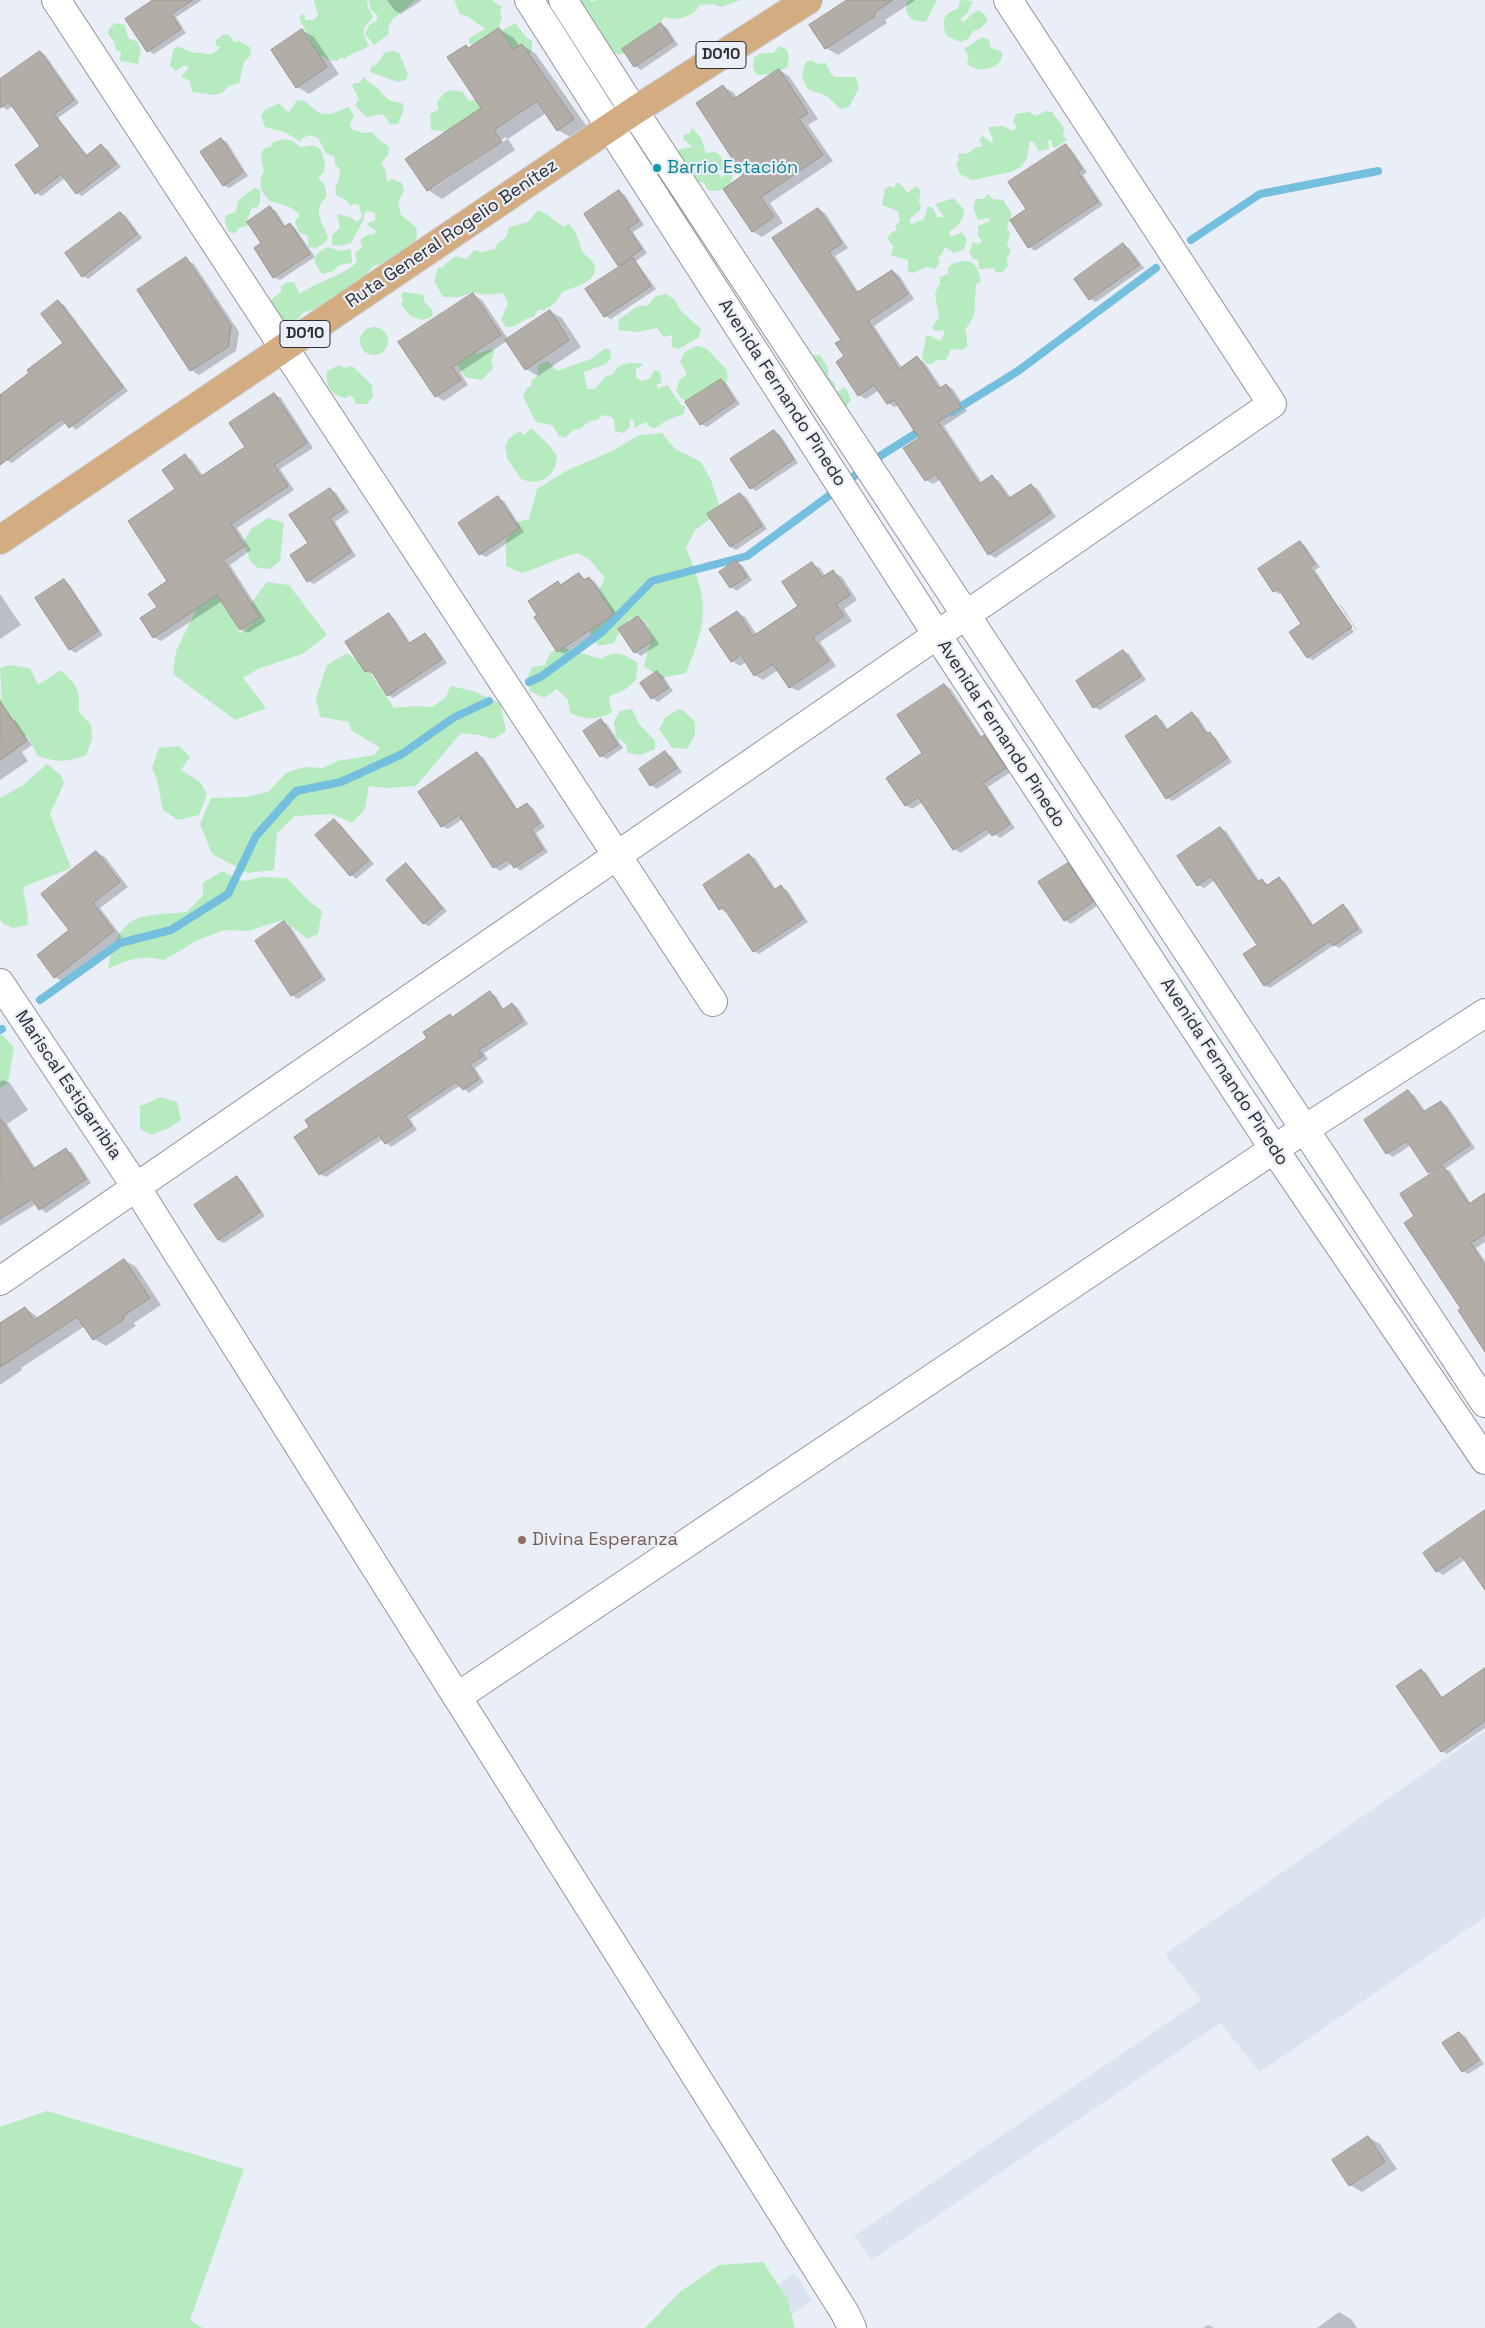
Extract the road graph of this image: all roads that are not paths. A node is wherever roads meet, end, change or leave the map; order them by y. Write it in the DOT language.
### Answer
graph roads {
  1 [pos="56,0"];
  2 [pos="529,0"];
  3 [pos="563,0"];
  4 [pos="808,0"];
  5 [pos="1008,0"];
  6 [pos="634,110"];
  7 [pos="610,126"];
  8 [pos="284,348"];
  9 [pos="0,540"];
  10 [pos="967,614"];
  11 [pos="937,635"];
  12 [pos="617,856"];
  13 [pos="0,983"];
  14 [pos="713,1002"];
  15 [pos="1485,1013"];
  16 [pos="1306,1128"];
  17 [pos="1274,1149"];
  18 [pos="136,1187"];
  19 [pos="0,1281"];
  20 [pos="1485,1404"];
  21 [pos="1485,1460"];
  22 [pos="457,1697"];
  23 [pos="852,2328"];
  1 -- 8 [label="street"];
  2 -- 7 [label="street, Avenida Fernando Pinedo"];
  3 -- 6 [label="street, Avenida Fernando Pinedo"];
  4 -- 6 [label="main road, Ruta General Rogelio Benítez / D010"];
  5 -- 10 [label="street"];
  6 -- 7 [label="main road, Ruta General Rogelio Benítez / D010"];
  6 -- 10 [label="street, Avenida Fernando Pinedo"];
  7 -- 8 [label="main road, Ruta General Rogelio Benítez / D010"];
  7 -- 11 [label="street, Avenida Fernando Pinedo"];
  8 -- 9 [label="main road, Ruta General Rogelio Benítez / D010"];
  8 -- 12 [label="street"];
  10 -- 11 [label="street"];
  10 -- 16 [label="street, Avenida Fernando Pinedo"];
  11 -- 12 [label="street"];
  11 -- 17 [label="street, Avenida Fernando Pinedo"];
  12 -- 14 [label="street"];
  12 -- 18 [label="street"];
  13 -- 18 [label="street, Mariscal Estigarribia"];
  15 -- 16 [label="street"];
  16 -- 17 [label="street"];
  16 -- 20 [label="street, Avenida Fernando Pinedo"];
  17 -- 21 [label="street, Avenida Fernando Pinedo"];
  17 -- 22 [label="street"];
  18 -- 19 [label="street"];
  18 -- 22 [label="street, Mariscal Estigarribia"];
  22 -- 23 [label="street, Mariscal Estigarribia"];
}
